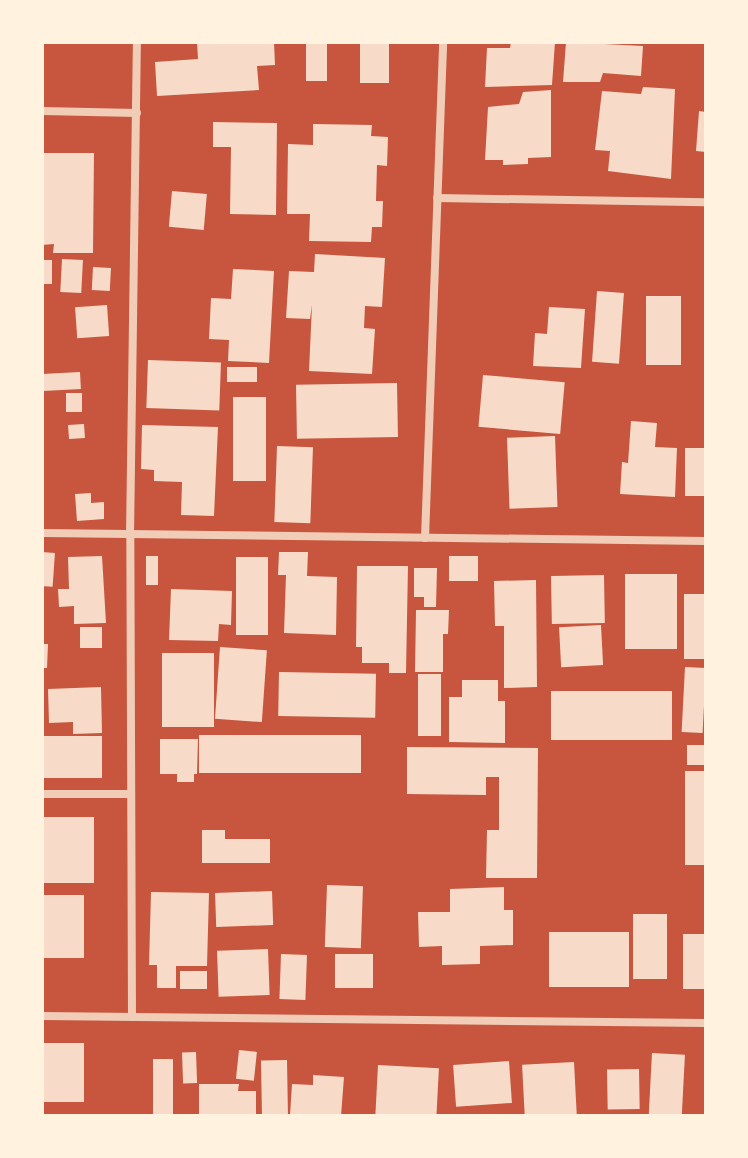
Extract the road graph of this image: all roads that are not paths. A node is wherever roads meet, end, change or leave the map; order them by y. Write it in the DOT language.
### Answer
graph roads {
  1 [pos="137,42"];
  2 [pos="443,42"];
  3 [pos="42,111"];
  4 [pos="137,113"];
  5 [pos="437,198"];
  6 [pos="706,202"];
  7 [pos="42,533"];
  8 [pos="130,536"];
  9 [pos="425,538"];
  10 [pos="706,541"];
  11 [pos="42,794"];
  12 [pos="131,794"];
  13 [pos="42,1016"];
  14 [pos="132,1017"];
  15 [pos="706,1023"];
  1 -- 4 [label="street"];
  2 -- 5 [label="street"];
  3 -- 4 [label="street"];
  4 -- 8 [label="street"];
  5 -- 6 [label="street"];
  5 -- 9 [label="street"];
  7 -- 8 [label="street"];
  8 -- 9 [label="street"];
  8 -- 12 [label="street"];
  9 -- 10 [label="street"];
  11 -- 12 [label="street"];
  12 -- 14 [label="street"];
  13 -- 14 [label="street"];
  14 -- 15 [label="street"];
}
